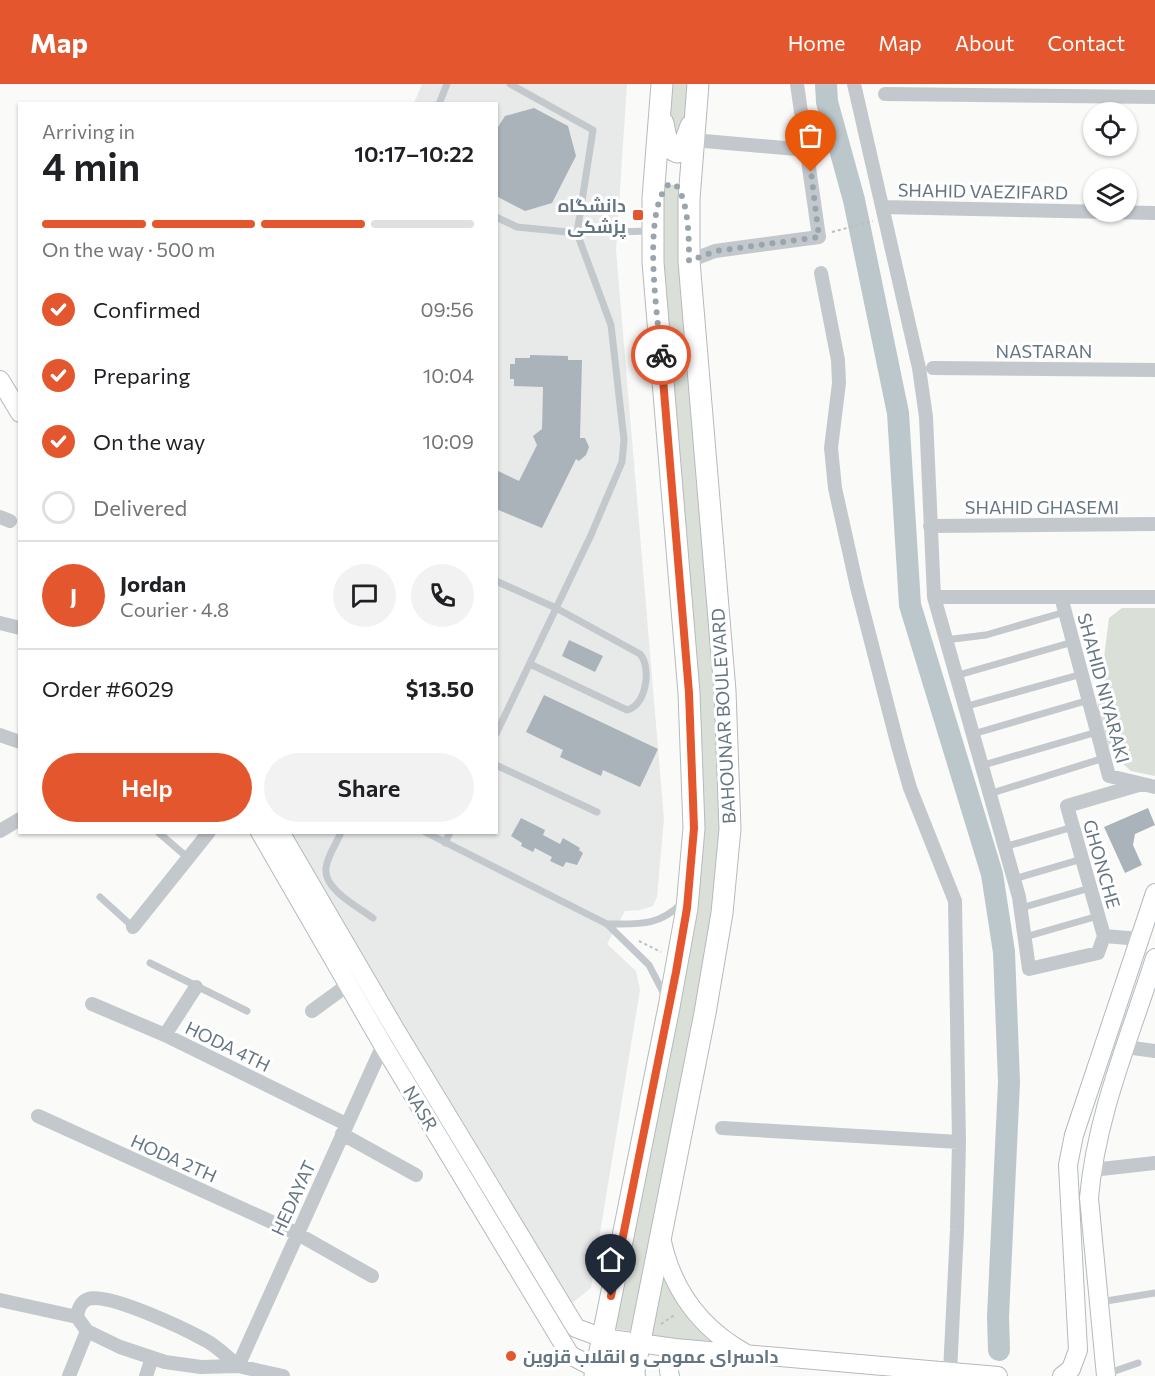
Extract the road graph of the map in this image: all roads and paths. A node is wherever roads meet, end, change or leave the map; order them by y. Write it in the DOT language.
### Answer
graph roads {
  1 [pos="447,84"];
  2 [pos="510,84"];
  3 [pos="797,84"];
  4 [pos="854,84"];
  5 [pos="661,90"];
  6 [pos="697,91"];
  7 [pos="885,94"];
  8 [pos="1155,97"];
  9 [pos="440,102"];
  10 [pos="693,140"];
  11 [pos="808,150"];
  12 [pos="882,207"];
  13 [pos="1155,213"];
  14 [pos="498,218"];
  15 [pos="872,221"];
  16 [pos="837,230"];
  17 [pos="577,233"];
  18 [pos="653,234"];
  19 [pos="689,236"];
  20 [pos="689,261"];
  21 [pos="821,273"];
  22 [pos="933,368"];
  23 [pos="1155,370"];
  24 [pos="0,380"];
  25 [pos="18,410"];
  26 [pos="1155,524"];
  27 [pos="930,526"];
  28 [pos="498,582"];
  29 [pos="934,597"];
  30 [pos="1061,597"];
  31 [pos="1155,597"];
  32 [pos="556,608"];
  33 [pos="1065,612"];
  34 [pos="0,623"];
  35 [pos="18,628"];
  36 [pos="945,640"];
  37 [pos="1073,642"];
  38 [pos="530,664"];
  39 [pos="1082,674"];
  40 [pos="955,676"];
  41 [pos="1089,700"];
  42 [pos="964,707"];
  43 [pos="498,730"];
  44 [pos="1097,732"];
  45 [pos="0,735"];
  46 [pos="972,735"];
  47 [pos="18,741"];
  48 [pos="1104,758"];
  49 [pos="498,766"];
  50 [pos="980,766"];
  51 [pos="1149,786"];
  52 [pos="988,794"];
  53 [pos="597,812"];
  54 [pos="18,820"];
  55 [pos="1073,827"];
  56 [pos="0,831"];
  57 [pos="160,834"];
  58 [pos="207,834"];
  59 [pos="261,834"];
  60 [pos="281,834"];
  61 [pos="340,834"];
  62 [pos="428,834"];
  63 [pos="449,834"];
  64 [pos="445,843"];
  65 [pos="1004,847"];
  66 [pos="188,858"];
  67 [pos="1082,859"];
  68 [pos="1014,879"];
  69 [pos="1090,888"];
  70 [pos="1155,893"];
  71 [pos="100,897"];
  72 [pos="688,897"];
  73 [pos="1021,908"];
  74 [pos="1098,916"];
  75 [pos="373,918"];
  76 [pos="607,924"];
  77 [pos="133,927"];
  78 [pos="1104,936"];
  79 [pos="1025,938"];
  80 [pos="1140,939"];
  81 [pos="1155,961"];
  82 [pos="150,963"];
  83 [pos="349,984"];
  84 [pos="196,987"];
  85 [pos="92,1004"];
  86 [pos="669,1007"];
  87 [pos="247,1011"];
  88 [pos="312,1011"];
  89 [pos="165,1035"];
  90 [pos="384,1045"];
  91 [pos="1126,1047"];
  92 [pos="1155,1051"];
  93 [pos="38,1116"];
  94 [pos="722,1128"];
  95 [pos="344,1129"];
  96 [pos="959,1142"];
  97 [pos="1155,1163"];
  98 [pos="1092,1170"];
  99 [pos="416,1175"];
  100 [pos="296,1233"];
  101 [pos="661,1233"];
  102 [pos="1073,1262"];
  103 [pos="372,1276"];
  104 [pos="1155,1293"];
  105 [pos="0,1300"];
  106 [pos="1098,1303"];
  107 [pos="689,1305"];
  108 [pos="77,1317"];
  109 [pos="656,1327"];
  110 [pos="87,1331"];
  111 [pos="603,1338"];
  112 [pos="639,1344"];
  113 [pos="675,1348"];
  114 [pos="750,1355"];
  115 [pos="152,1358"];
  116 [pos="1138,1363"];
  117 [pos="237,1366"];
  118 [pos="1105,1369"];
  119 [pos="596,1372"];
  120 [pos="950,1372"];
  121 [pos="990,1375"];
  122 [pos="69,1376"];
  123 [pos="146,1376"];
  124 [pos="283,1376"];
  125 [pos="634,1376"];
  126 [pos="670,1376"];
  127 [pos="998,1376"];
  128 [pos="1062,1376"];
  1 -- 9 [label="lane"];
  2 -- 17 [label="lane"];
  3 -- 11 [label="street"];
  4 -- 12 [label="street"];
  5 -- 6 [label="main road"];
  5 -- 18 [label="main road, BAHOUNAR BOULEVARD"];
  6 -- 10 [label="main road, BAHOUNAR BOULEVARD"];
  7 -- 8 [label="street"];
  10 -- 11 [label="street"];
  10 -- 19 [label="main road, BAHOUNAR BOULEVARD"];
  11 -- 20 [label="street"];
  12 -- 13 [label="street, SHAHID VAEZIFARD"];
  12 -- 27 [label="street"];
  14 -- 17 [label="lane"];
  15 -- 16 [label="path"];
  17 -- 18 [label="lane"];
  17 -- 32 [label="lane"];
  18 -- 19 [label="main road"];
  18 -- 72 [label="main road, BAHOUNAR BOULEVARD"];
  19 -- 20 [label="main road, BAHOUNAR BOULEVARD"];
  20 -- 101 [label="main road, BAHOUNAR BOULEVARD"];
  21 -- 96 [label="street"];
  22 -- 23 [label="street, NASTARAN"];
  24 -- 25 [label="main road"];
  26 -- 27 [label="street, SHAHID GHASEMI"];
  27 -- 29 [label="street"];
  28 -- 32 [label="lane"];
  29 -- 30 [label="street"];
  29 -- 36 [label="street"];
  30 -- 31 [label="street"];
  30 -- 33 [label="street, SHAHID NIYARAKI"];
  32 -- 38 [label="lane"];
  32 -- 38 [label="lane"];
  33 -- 36 [label="lane"];
  33 -- 37 [label="street, SHAHID NIYARAKI"];
  34 -- 35 [label="street"];
  36 -- 40 [label="street"];
  37 -- 39 [label="street, SHAHID NIYARAKI"];
  37 -- 40 [label="lane"];
  38 -- 43 [label="lane"];
  39 -- 41 [label="street, SHAHID NIYARAKI"];
  39 -- 42 [label="lane"];
  40 -- 42 [label="street"];
  41 -- 44 [label="street, SHAHID NIYARAKI"];
  41 -- 46 [label="lane"];
  42 -- 46 [label="street"];
  44 -- 48 [label="street, SHAHID NIYARAKI"];
  44 -- 50 [label="lane"];
  45 -- 47 [label="street"];
  46 -- 50 [label="street"];
  48 -- 51 [label="street, SHAHID NIYARAKI"];
  48 -- 52 [label="lane"];
  49 -- 53 [label="lane"];
  50 -- 52 [label="street"];
  51 -- 55 [label="street, GHONCHE"];
  52 -- 65 [label="street"];
  54 -- 56 [label="street"];
  55 -- 65 [label="lane"];
  55 -- 67 [label="street, GHONCHE"];
  57 -- 66 [label="lane"];
  58 -- 66 [label="street"];
  59 -- 83 [label="main road, NASR"];
  60 -- 111 [label="main road, NASR"];
  61 -- 75 [label="lane"];
  62 -- 64 [label="lane"];
  63 -- 64 [label="lane"];
  64 -- 76 [label="lane"];
  65 -- 68 [label="street"];
  66 -- 77 [label="street"];
  67 -- 68 [label="lane"];
  67 -- 69 [label="street, GHONCHE"];
  68 -- 73 [label="street"];
  69 -- 73 [label="lane"];
  69 -- 74 [label="street, GHONCHE"];
  70 -- 80 [label="main road"];
  71 -- 77 [label="lane"];
  72 -- 76 [label="lane"];
  72 -- 86 [label="main road, BAHOUNAR BOULEVARD"];
  73 -- 79 [label="street"];
  74 -- 78 [label="street, GHONCHE"];
  74 -- 79 [label="lane"];
  76 -- 86 [label="lane"];
  78 -- 79 [label="street"];
  78 -- 80 [label="street, GHONCHE"];
  80 -- 102 [label="main road"];
  81 -- 91 [label="main road"];
  82 -- 84 [label="lane"];
  83 -- 88 [label="street"];
  83 -- 90 [label="main road, NASR"];
  84 -- 87 [label="lane"];
  84 -- 89 [label="street"];
  85 -- 89 [label="street, HODA 4TH"];
  86 -- 111 [label="main road, BAHOUNAR BOULEVARD"];
  89 -- 95 [label="street, HODA 4TH"];
  90 -- 95 [label="street, HEDAYAT"];
  90 -- 119 [label="main road, NASR"];
  91 -- 92 [label="street"];
  91 -- 98 [label="main road"];
  93 -- 100 [label="street, HODA 2TH"];
  94 -- 96 [label="street"];
  95 -- 99 [label="street, HODA 4TH"];
  95 -- 100 [label="street, HEDAYAT"];
  96 -- 120 [label="street"];
  97 -- 98 [label="street"];
  98 -- 106 [label="main road"];
  100 -- 103 [label="street, HODA 2TH"];
  100 -- 117 [label="street, HEDAYAT"];
  101 -- 107 [label="main road"];
  101 -- 112 [label="main road, BAHOUNAR BOULEVARD"];
  102 -- 118 [label="main road"];
  102 -- 128 [label="main road"];
  104 -- 106 [label="lane"];
  105 -- 108 [label="street"];
  106 -- 118 [label="main road"];
  107 -- 109 [label="path"];
  107 -- 114 [label="main road"];
  108 -- 110 [label="street"];
  108 -- 117 [label="street"];
  110 -- 115 [label="street"];
  110 -- 122 [label="street"];
  111 -- 112 [label="main road, NASR"];
  111 -- 119 [label="main road, BAHOUNAR BOULEVARD"];
  112 -- 113 [label="main road, NASR"];
  112 -- 125 [label="main road, BAHOUNAR BOULEVARD"];
  113 -- 114 [label="main road, NASR"];
  113 -- 126 [label="main road"];
  114 -- 120 [label="main road, NASR"];
  115 -- 117 [label="street"];
  115 -- 123 [label="street"];
  116 -- 118 [label="lane"];
  117 -- 124 [label="street"];
  119 -- 125 [label="main road, NASR"];
  120 -- 121 [label="main road, NASR"];
  121 -- 127 [label="main road, NASR"];
}
